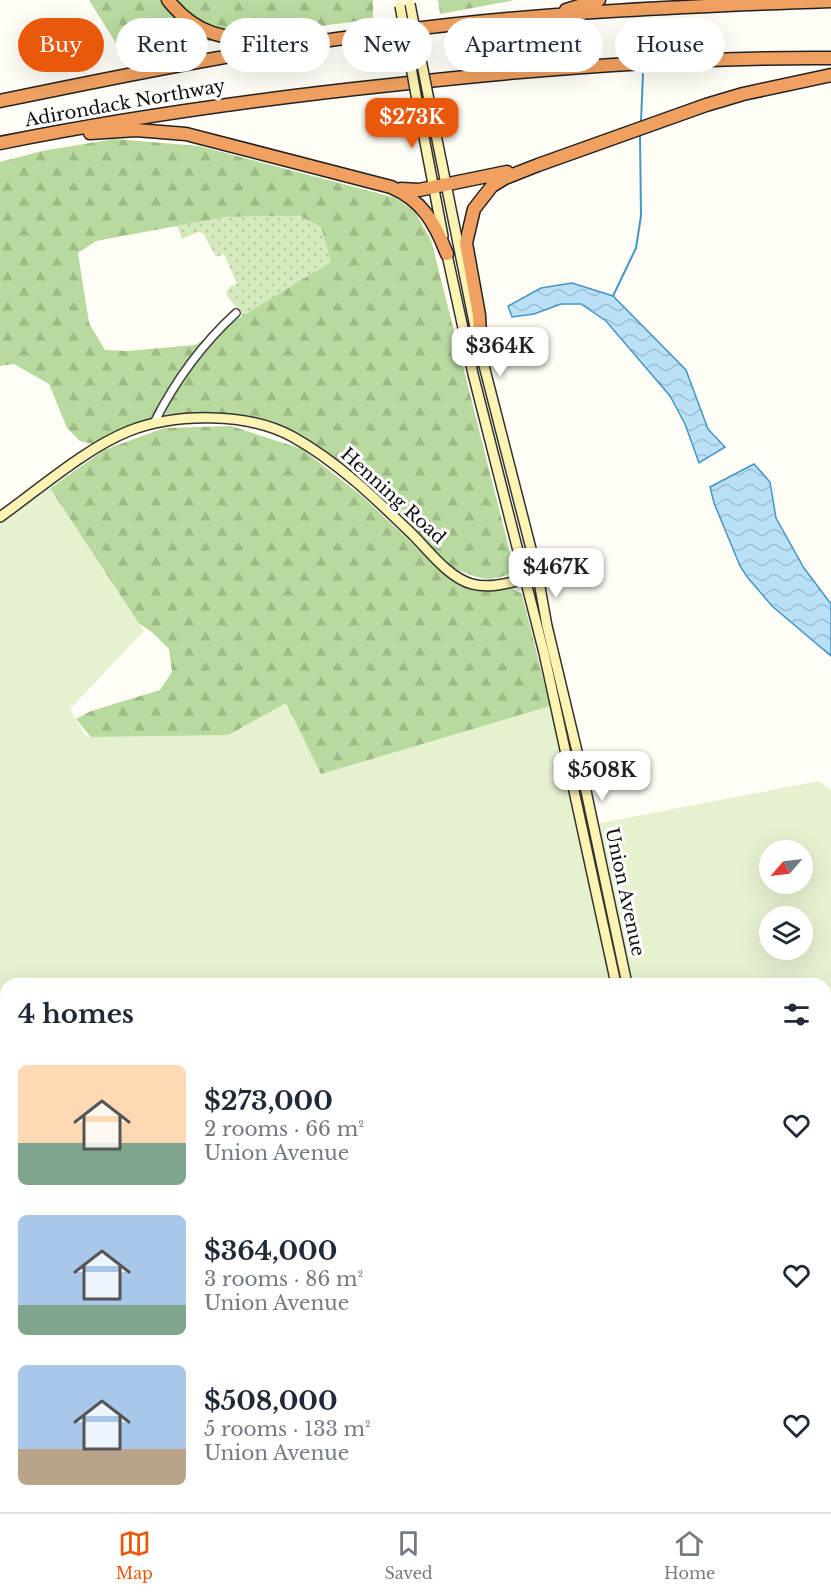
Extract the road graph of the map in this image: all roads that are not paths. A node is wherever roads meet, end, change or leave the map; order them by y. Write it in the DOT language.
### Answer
graph roads {
  1 [pos="168,0"];
  2 [pos="599,0"];
  3 [pos="831,1"];
  4 [pos="402,2"];
  5 [pos="533,18"];
  6 [pos="444,26"];
  7 [pos="220,37"];
  8 [pos="330,40"];
  9 [pos="220,58"];
  10 [pos="831,58"];
  11 [pos="831,75"];
  12 [pos="0,101"];
  13 [pos="0,143"];
  14 [pos="0,148"];
  15 [pos="538,165"];
  16 [pos="446,184"];
  17 [pos="391,187"];
  18 [pos="433,187"];
  19 [pos="447,254"];
  20 [pos="236,313"];
  21 [pos="481,356"];
  22 [pos="154,423"];
  23 [pos="0,517"];
  24 [pos="538,576"];
  25 [pos="526,579"];
  26 [pos="615,978"];
  27 [pos="626,978"];
  1 -- 7 [label="highway"];
  2 -- 5 [label="highway"];
  3 -- 5 [label="highway, Adirondack Northway"];
  4 -- 16 [label="main road, Union Avenue, bridge"];
  4 -- 18 [label="main road, Union Avenue, bridge"];
  6 -- 8 [label="highway, Adirondack Northway"];
  9 -- 12 [label="highway, Adirondack Northway"];
  10 -- 13 [label="highway, Adirondack Northway"];
  11 -- 15 [label="highway"];
  14 -- 17 [label="highway"];
  15 -- 16 [label="highway"];
  15 -- 21 [label="highway"];
  16 -- 18 [label="highway"];
  16 -- 21 [label="main road, Union Avenue"];
  17 -- 18 [label="highway"];
  17 -- 19 [label="highway"];
  18 -- 19 [label="main road, Union Avenue"];
  19 -- 25 [label="main road, Union Avenue"];
  20 -- 22 [label="street"];
  21 -- 24 [label="main road, Union Avenue"];
  22 -- 23 [label="main road, Henning Road"];
  22 -- 25 [label="main road, Henning Road"];
  24 -- 25 [label="main road, Henning Road"];
  24 -- 27 [label="main road, Union Avenue"];
  25 -- 26 [label="main road, Union Avenue"];
}
